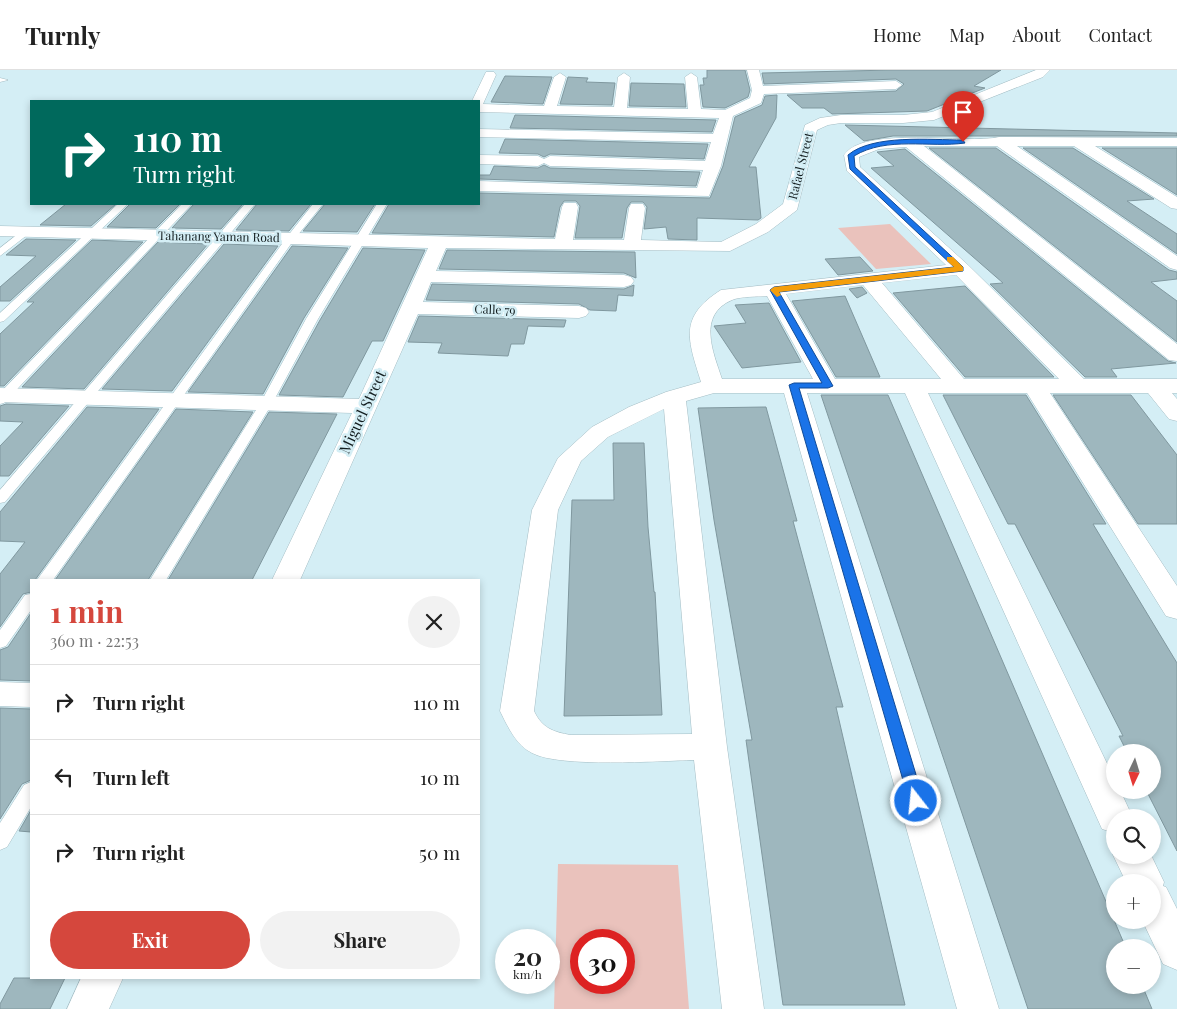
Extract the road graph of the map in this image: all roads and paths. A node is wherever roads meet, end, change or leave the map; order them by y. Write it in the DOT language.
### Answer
graph roads {
  1 [pos="753,70"];
  2 [pos="764,70"];
  3 [pos="1044,70"];
  4 [pos="490,75"];
  5 [pos="803,76"];
  6 [pos="560,77"];
  7 [pos="624,77"];
  8 [pos="691,77"];
  9 [pos="896,85"];
  10 [pos="810,88"];
  11 [pos="758,90"];
  12 [pos="479,100"];
  13 [pos="480,108"];
  14 [pos="549,110"];
  15 [pos="620,110"];
  16 [pos="695,113"];
  17 [pos="727,114"];
  18 [pos="480,134"];
  19 [pos="717,138"];
  20 [pos="999,141"];
  21 [pos="1076,141"];
  22 [pos="909,142"];
  23 [pos="1150,142"];
  24 [pos="1177,142"];
  25 [pos="1177,156"];
  26 [pos="480,160"];
  27 [pos="713,166"];
  28 [pos="480,186"];
  29 [pos="1177,204"];
  30 [pos="122,205"];
  31 [pos="186,205"];
  32 [pos="249,205"];
  33 [pos="317,205"];
  34 [pos="381,205"];
  35 [pos="570,207"];
  36 [pos="637,208"];
  37 [pos="0,231"];
  38 [pos="26,232"];
  39 [pos="90,234"];
  40 [pos="155,235"];
  41 [pos="222,237"];
  42 [pos="290,239"];
  43 [pos="362,241"];
  44 [pos="439,243"];
  45 [pos="563,244"];
  46 [pos="632,244"];
  47 [pos="0,253"];
  48 [pos="1177,264"];
  49 [pos="961,269"];
  50 [pos="424,276"];
  51 [pos="867,278"];
  52 [pos="624,281"];
  53 [pos="774,290"];
  54 [pos="410,308"];
  55 [pos="579,312"];
  56 [pos="0,320"];
  57 [pos="1177,355"];
  58 [pos="794,385"];
  59 [pos="714,386"];
  60 [pos="828,386"];
  61 [pos="913,386"];
  62 [pos="958,386"];
  63 [pos="1034,386"];
  64 [pos="1078,386"];
  65 [pos="1154,386"];
  66 [pos="1177,386"];
  67 [pos="2,396"];
  68 [pos="674,397"];
  69 [pos="88,398"];
  70 [pos="174,401"];
  71 [pos="267,402"];
  72 [pos="367,406"];
  73 [pos="1177,414"];
  74 [pos="0,499"];
  75 [pos="46,579"];
  76 [pos="159,579"];
  77 [pos="286,579"];
  78 [pos="30,600"];
  79 [pos="1177,609"];
  80 [pos="0,642"];
  81 [pos="0,694"];
  82 [pos="30,695"];
  83 [pos="710,746"];
  84 [pos="30,792"];
  85 [pos="1111,809"];
  86 [pos="0,841"];
  87 [pos="1161,918"];
  88 [pos="1177,951"];
  89 [pos="102,979"];
  90 [pos="88,1009"];
  91 [pos="743,1009"];
  92 [pos="978,1009"];
  1 -- 2 [label="street"];
  1 -- 11 [label="street"];
  3 -- 46 [label="street, Rafael Street"];
  4 -- 12 [label="street"];
  5 -- 10 [label="street"];
  6 -- 14 [label="street"];
  7 -- 15 [label="street"];
  8 -- 16 [label="street"];
  9 -- 10 [label="street"];
  10 -- 11 [label="street"];
  11 -- 17 [label="street"];
  13 -- 14 [label="street"];
  14 -- 15 [label="street"];
  15 -- 16 [label="street"];
  16 -- 17 [label="street"];
  17 -- 19 [label="street"];
  18 -- 19 [label="street"];
  19 -- 27 [label="street"];
  20 -- 21 [label="street"];
  20 -- 22 [label="street"];
  20 -- 48 [label="street"];
  21 -- 23 [label="street"];
  21 -- 29 [label="street"];
  22 -- 49 [label="street"];
  22 -- 57 [label="street"];
  23 -- 24 [label="street"];
  23 -- 25 [label="street"];
  26 -- 27 [label="street"];
  27 -- 28 [label="street"];
  30 -- 39 [label="lane"];
  31 -- 40 [label="lane"];
  32 -- 41 [label="lane"];
  33 -- 42 [label="lane"];
  34 -- 43 [label="lane"];
  35 -- 45 [label="street"];
  36 -- 46 [label="street"];
  37 -- 38 [label="street, Tahanang Yaman Road"];
  38 -- 39 [label="street, Tahanang Yaman Road"];
  38 -- 47 [label="lane"];
  39 -- 40 [label="street, Tahanang Yaman Road"];
  39 -- 56 [label="lane"];
  40 -- 41 [label="street, Tahanang Yaman Road"];
  40 -- 67 [label="lane"];
  41 -- 42 [label="street, Tahanang Yaman Road"];
  41 -- 69 [label="lane"];
  42 -- 43 [label="street, Tahanang Yaman Road"];
  42 -- 70 [label="lane"];
  43 -- 44 [label="street, Tahanang Yaman Road"];
  43 -- 71 [label="lane"];
  44 -- 45 [label="street, Rafael Street"];
  44 -- 50 [label="street, Miguel Street"];
  45 -- 46 [label="street, Rafael Street"];
  49 -- 51 [label="street"];
  49 -- 64 [label="street"];
  50 -- 52 [label="street"];
  50 -- 54 [label="street, Miguel Street"];
  51 -- 53 [label="street"];
  51 -- 62 [label="street"];
  53 -- 59 [label="street"];
  53 -- 60 [label="street"];
  54 -- 55 [label="street, Calle 79"];
  54 -- 72 [label="street, Miguel Street"];
  58 -- 59 [label="street"];
  58 -- 60 [label="street"];
  58 -- 92 [label="street"];
  59 -- 68 [label="street"];
  60 -- 61 [label="street"];
  61 -- 62 [label="street"];
  61 -- 85 [label="street"];
  62 -- 63 [label="street"];
  63 -- 64 [label="street"];
  63 -- 79 [label="street"];
  64 -- 65 [label="street"];
  65 -- 66 [label="street"];
  65 -- 73 [label="street"];
  67 -- 69 [label="street"];
  68 -- 83 [label="street"];
  68 -- 83 [label="street"];
  69 -- 70 [label="street"];
  69 -- 74 [label="lane"];
  70 -- 71 [label="street"];
  70 -- 75 [label="lane"];
  71 -- 72 [label="street"];
  71 -- 76 [label="lane"];
  72 -- 77 [label="street, Miguel Street"];
  78 -- 80 [label="lane"];
  81 -- 82 [label="street"];
  83 -- 91 [label="street"];
  84 -- 86 [label="lane"];
  87 -- 88 [label="street"];
  89 -- 90 [label="street"];
}
